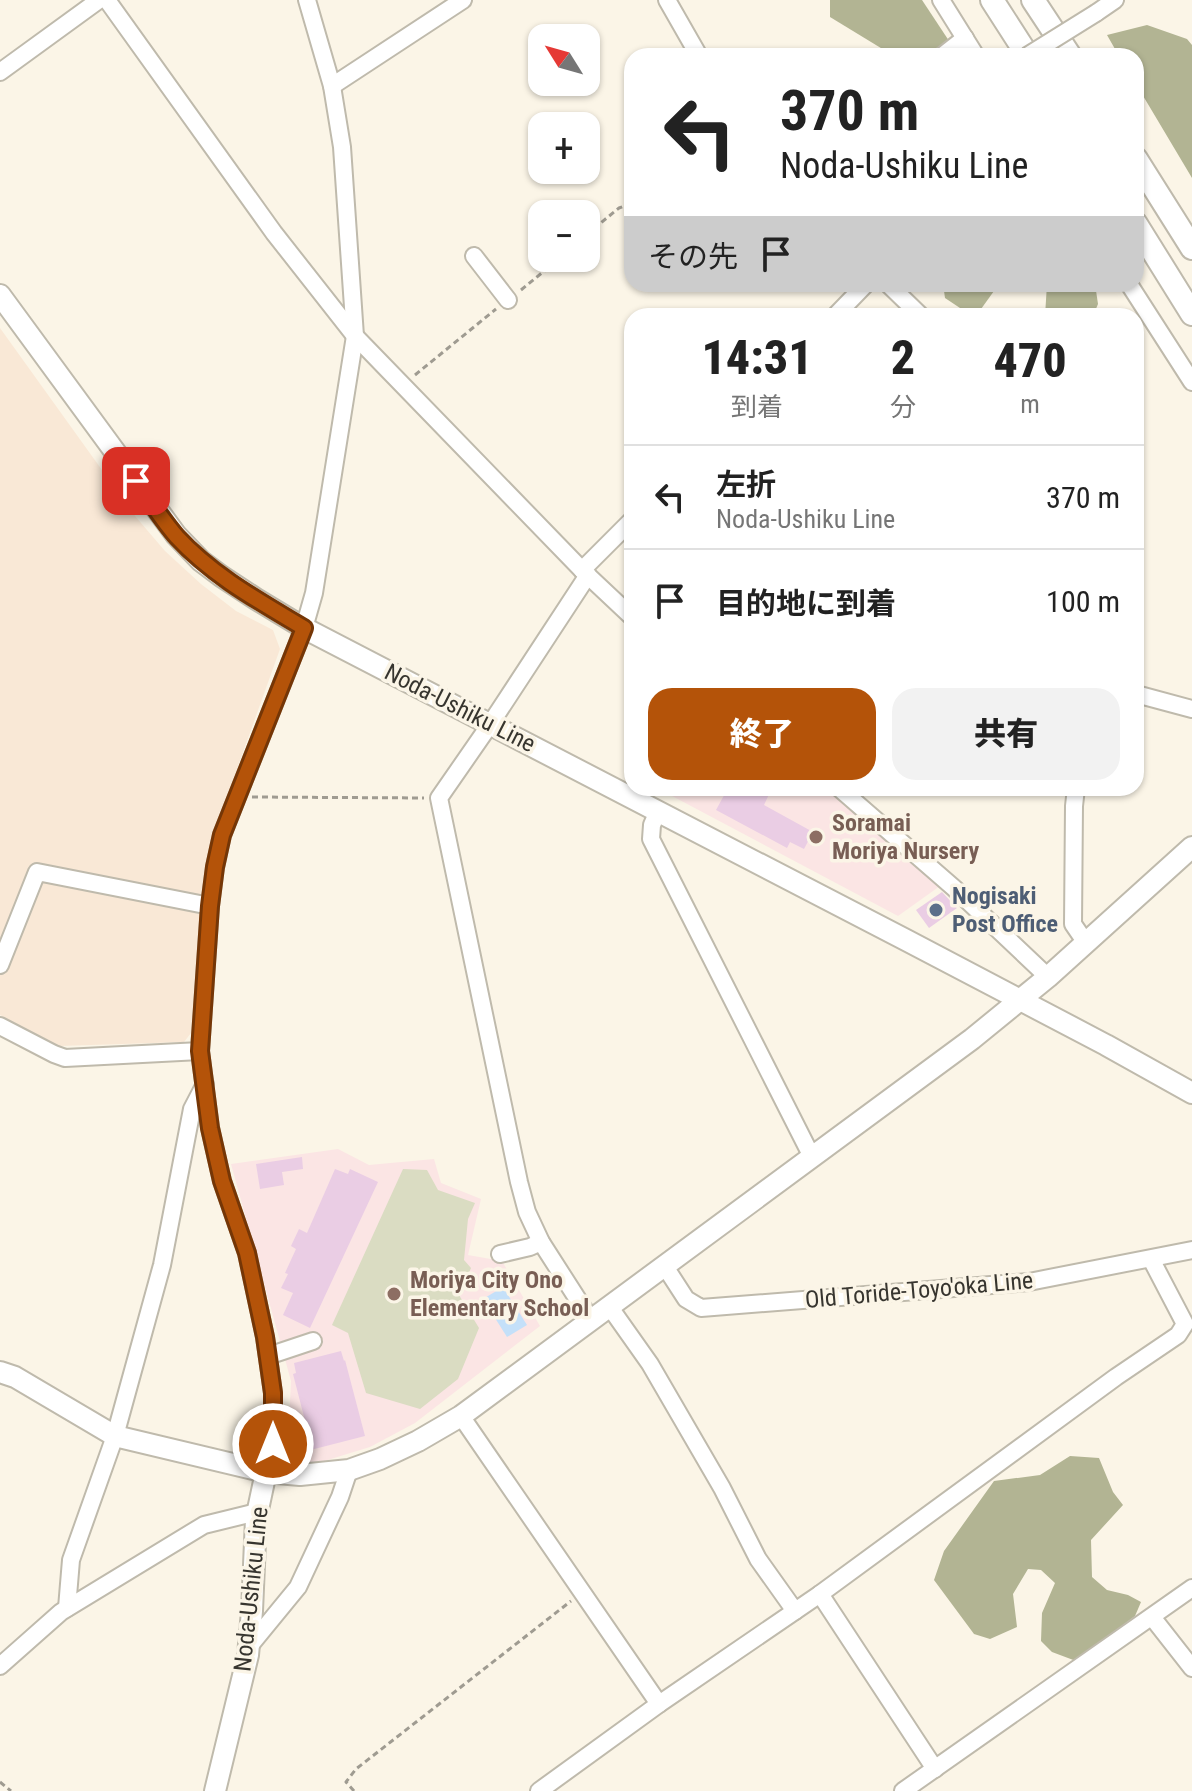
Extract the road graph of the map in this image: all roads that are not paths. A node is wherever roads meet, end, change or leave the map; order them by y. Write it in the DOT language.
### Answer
graph roads {
  1 [pos="99,0"];
  2 [pos="107,0"];
  3 [pos="307,0"];
  4 [pos="463,0"];
  5 [pos="667,0"];
  6 [pos="941,0"];
  7 [pos="992,0"];
  8 [pos="1033,0"];
  9 [pos="1115,0"];
  10 [pos="965,38"];
  11 [pos="694,48"];
  12 [pos="952,48"];
  13 [pos="971,48"];
  14 [pos="1023,48"];
  15 [pos="1041,48"];
  16 [pos="1065,48"];
  17 [pos="0,72"];
  18 [pos="332,86"];
  19 [pos="1144,172"];
  20 [pos="1144,237"];
  21 [pos="1192,248"];
  22 [pos="474,256"];
  23 [pos="858,292"];
  24 [pos="896,292"];
  25 [pos="1134,292"];
  26 [pos="0,295"];
  27 [pos="508,300"];
  28 [pos="843,308"];
  29 [pos="913,308"];
  30 [pos="1192,314"];
  31 [pos="355,336"];
  32 [pos="1192,382"];
  33 [pos="624,529"];
  34 [pos="585,573"];
  35 [pos="624,610"];
  36 [pos="304,628"];
  37 [pos="1144,696"];
  38 [pos="1192,709"];
  39 [pos="491,723"];
  40 [pos="624,793"];
  41 [pos="630,796"];
  42 [pos="848,796"];
  43 [pos="1075,796"];
  44 [pos="658,811"];
  45 [pos="1192,847"];
  46 [pos="210,906"];
  47 [pos="1086,943"];
  48 [pos="0,965"];
  49 [pos="1048,977"];
  50 [pos="1020,1000"];
  51 [pos="0,1026"];
  52 [pos="200,1051"];
  53 [pos="205,1084"];
  54 [pos="1192,1093"];
  55 [pos="812,1157"];
  56 [pos="541,1242"];
  57 [pos="1192,1250"];
  58 [pos="500,1254"];
  59 [pos="1151,1259"];
  60 [pos="664,1265"];
  61 [pos="609,1306"];
  62 [pos="591,1320"];
  63 [pos="313,1341"];
  64 [pos="268,1356"];
  65 [pos="0,1372"];
  66 [pos="461,1416"];
  67 [pos="115,1436"];
  68 [pos="349,1470"];
  69 [pos="266,1472"];
  70 [pos="257,1512"];
  71 [pos="1192,1588"];
  72 [pos="820,1594"];
  73 [pos="67,1608"];
  74 [pos="795,1611"];
  75 [pos="1152,1617"];
  76 [pos="248,1648"];
  77 [pos="0,1666"];
  78 [pos="1192,1668"];
  79 [pos="659,1704"];
  80 [pos="935,1769"];
  81 [pos="215,1791"];
  82 [pos="539,1791"];
  83 [pos="903,1791"];
  1 -- 17 [label="street"];
  2 -- 31 [label="street"];
  3 -- 18 [label="street"];
  4 -- 18 [label="street"];
  5 -- 11 [label="street"];
  6 -- 10 [label="street"];
  7 -- 14 [label="highway"];
  8 -- 16 [label="highway"];
  9 -- 15 [label="street, bridge"];
  10 -- 12 [label="street"];
  10 -- 13 [label="street"];
  18 -- 31 [label="street"];
  19 -- 21 [label="highway"];
  20 -- 30 [label="highway"];
  22 -- 27 [label="street"];
  23 -- 28 [label="street"];
  24 -- 29 [label="street"];
  25 -- 32 [label="street"];
  26 -- 36 [label="main road, Noda-Ushiku Line"];
  31 -- 34 [label="street"];
  31 -- 36 [label="street"];
  33 -- 34 [label="street"];
  34 -- 35 [label="street"];
  34 -- 39 [label="street"];
  36 -- 39 [label="main road, Noda-Ushiku Line"];
  36 -- 46 [label="street"];
  37 -- 38 [label="street"];
  39 -- 40 [label="main road, Noda-Ushiku Line"];
  39 -- 56 [label="street"];
  41 -- 44 [label="main road, Noda-Ushiku Line"];
  42 -- 49 [label="street"];
  43 -- 47 [label="street"];
  44 -- 50 [label="main road, Noda-Ushiku Line"];
  44 -- 55 [label="street"];
  45 -- 47 [label="main road, Noda-Ushiku Line"];
  46 -- 48 [label="street"];
  46 -- 52 [label="street"];
  47 -- 49 [label="main road, Noda-Ushiku Line"];
  49 -- 50 [label="main road, Noda-Ushiku Line"];
  50 -- 54 [label="main road"];
  50 -- 55 [label="main road, Noda-Ushiku Line"];
  51 -- 52 [label="street"];
  52 -- 53 [label="street"];
  53 -- 64 [label="street"];
  53 -- 67 [label="street"];
  55 -- 60 [label="main road, Noda-Ushiku Line"];
  56 -- 58 [label="street"];
  56 -- 62 [label="street"];
  57 -- 59 [label="street, Old Toride-Toyo'oka Line"];
  59 -- 60 [label="street, Old Toride-Toyo'oka Line"];
  59 -- 72 [label="street"];
  60 -- 61 [label="main road, Noda-Ushiku Line"];
  61 -- 62 [label="main road, Noda-Ushiku Line"];
  61 -- 74 [label="street"];
  62 -- 66 [label="main road, Noda-Ushiku Line"];
  63 -- 64 [label="street"];
  64 -- 69 [label="street"];
  65 -- 67 [label="main road"];
  66 -- 68 [label="main road, Noda-Ushiku Line"];
  66 -- 79 [label="street"];
  67 -- 69 [label="main road"];
  67 -- 73 [label="street"];
  68 -- 69 [label="main road, Noda-Ushiku Line"];
  68 -- 76 [label="street"];
  69 -- 70 [label="main road, Noda-Ushiku Line"];
  70 -- 73 [label="street"];
  70 -- 76 [label="main road, Noda-Ushiku Line"];
  71 -- 75 [label="street"];
  72 -- 74 [label="street"];
  72 -- 80 [label="street"];
  73 -- 77 [label="street"];
  74 -- 79 [label="street"];
  75 -- 78 [label="street"];
  75 -- 80 [label="street"];
  76 -- 81 [label="main road, Noda-Ushiku Line"];
  79 -- 82 [label="street"];
  80 -- 83 [label="street"];
}
